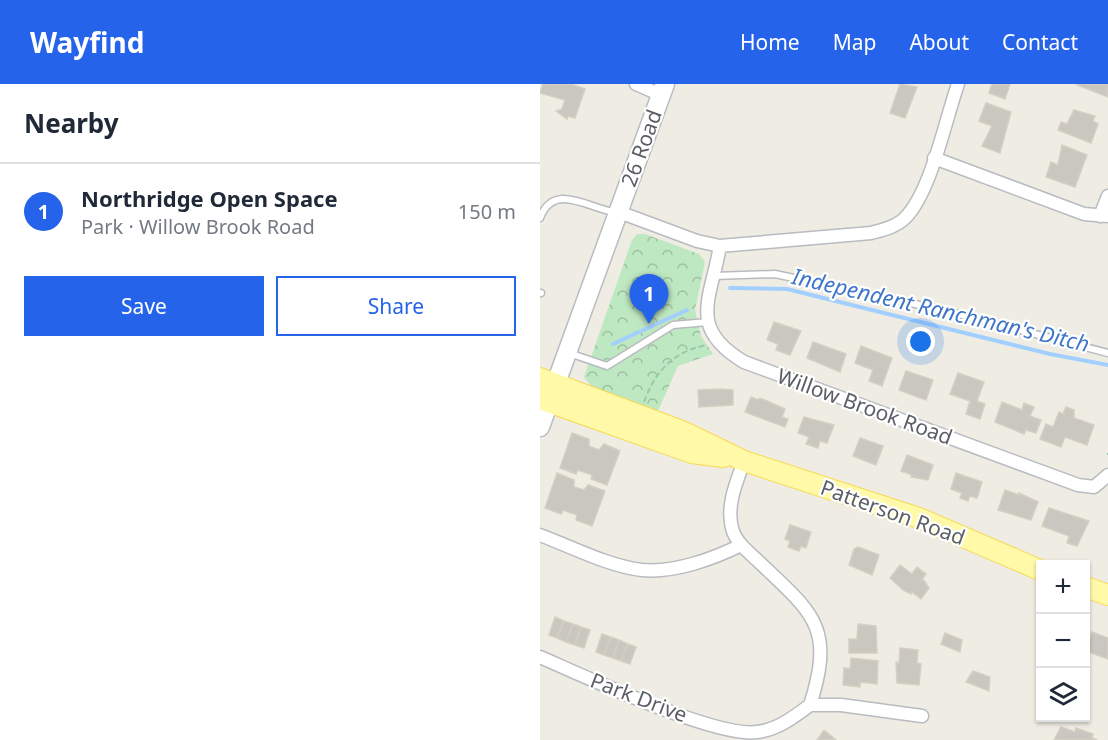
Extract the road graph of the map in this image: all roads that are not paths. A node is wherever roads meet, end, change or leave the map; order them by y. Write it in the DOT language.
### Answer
graph roads {
  1 [pos="636,84"];
  2 [pos="958,84"];
  3 [pos="663,89"];
  4 [pos="934,158"];
  5 [pos="1108,196"];
  6 [pos="619,212"];
  7 [pos="1104,216"];
  8 [pos="540,219"];
  9 [pos="720,246"];
  10 [pos="714,276"];
  11 [pos="708,322"];
  12 [pos="567,352"];
  13 [pos="1108,353"];
  14 [pos="546,391"];
  15 [pos="540,427"];
  16 [pos="744,461"];
  17 [pos="1108,475"];
  18 [pos="540,535"];
  19 [pos="741,545"];
  20 [pos="1036,568"];
  21 [pos="1090,588"];
  22 [pos="1108,595"];
  23 [pos="540,657"];
  24 [pos="810,705"];
  25 [pos="922,716"];
  1 -- 3 [label="street"];
  2 -- 4 [label="street"];
  3 -- 6 [label="street, 26 Road"];
  4 -- 7 [label="street"];
  4 -- 9 [label="street"];
  5 -- 7 [label="street"];
  6 -- 8 [label="lane"];
  6 -- 9 [label="street"];
  6 -- 12 [label="street, 26 Road"];
  9 -- 10 [label="street"];
  10 -- 11 [label="street"];
  10 -- 13 [label="lane"];
  11 -- 12 [label="lane"];
  11 -- 17 [label="street, Willow Brook Road"];
  12 -- 14 [label="street, 26 Road"];
  14 -- 15 [label="street, 26 Road"];
  14 -- 16 [label="main road, Patterson Road"];
  16 -- 19 [label="street"];
  16 -- 20 [label="main road, Patterson Road"];
  18 -- 19 [label="street"];
  19 -- 24 [label="street"];
  21 -- 22 [label="main road"];
  23 -- 24 [label="street, Park Drive"];
  24 -- 25 [label="street"];
}
